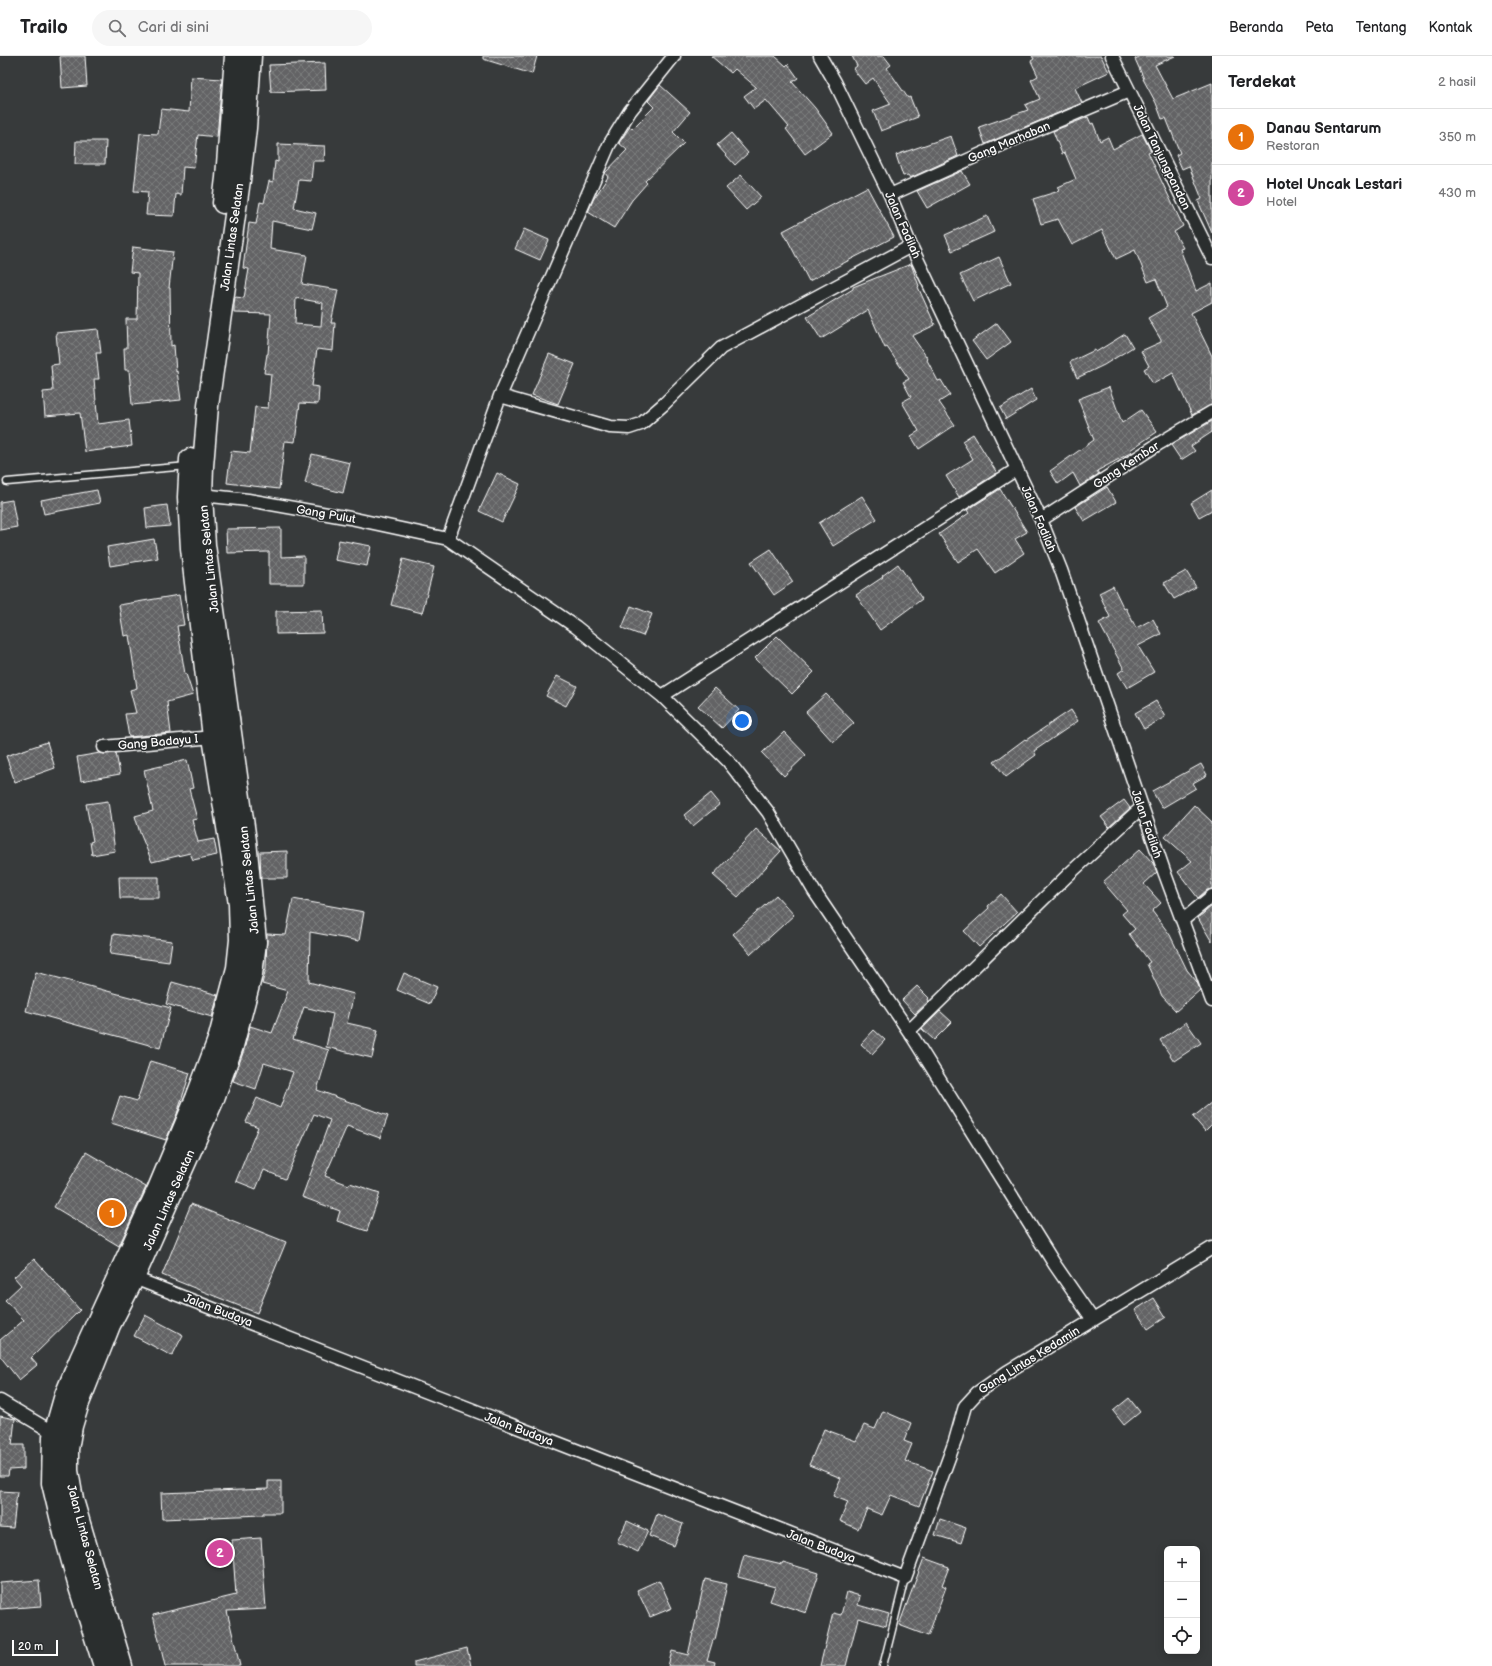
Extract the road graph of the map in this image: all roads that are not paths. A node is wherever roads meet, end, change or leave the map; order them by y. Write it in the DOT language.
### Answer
graph roads {
  1 [pos="235,56"];
  2 [pos="251,56"];
  3 [pos="674,56"];
  4 [pos="820,56"];
  5 [pos="1112,56"];
  6 [pos="1129,91"];
  7 [pos="233,179"];
  8 [pos="890,194"];
  9 [pos="911,246"];
  10 [pos="1212,258"];
  11 [pos="500,396"];
  12 [pos="1212,412"];
  13 [pos="189,466"];
  14 [pos="1017,469"];
  15 [pos="7,482"];
  16 [pos="202,495"];
  17 [pos="1041,520"];
  18 [pos="448,539"];
  19 [pos="209,639"];
  20 [pos="662,696"];
  21 [pos="213,737"];
  22 [pos="104,747"];
  23 [pos="1142,808"];
  24 [pos="1212,896"];
  25 [pos="1183,920"];
  26 [pos="1212,1001"];
  27 [pos="909,1031"];
  28 [pos="1212,1248"];
  29 [pos="134,1278"];
  30 [pos="1093,1320"];
  31 [pos="0,1401"];
  32 [pos="54,1433"];
  33 [pos="905,1578"];
  34 [pos="104,1666"];
  35 [pos="122,1666"];
  36 [pos="883,1666"];
  1 -- 7 [label="highway, Jalan Lintas Selatan"];
  2 -- 7 [label="highway, Jalan Lintas Selatan"];
  3 -- 11 [label="street"];
  4 -- 8 [label="street, Jalan Fadilah"];
  5 -- 6 [label="street, Jalan Tanjungpandan"];
  6 -- 8 [label="street, Gang Marhaban"];
  6 -- 10 [label="street, Jalan Tanjungpandan"];
  7 -- 13 [label="highway, Jalan Lintas Selatan"];
  7 -- 16 [label="highway, Jalan Lintas Selatan"];
  8 -- 9 [label="street, Jalan Fadilah"];
  9 -- 11 [label="street"];
  9 -- 14 [label="street, Jalan Fadilah"];
  11 -- 18 [label="street"];
  12 -- 17 [label="street, Gang Kembar"];
  13 -- 15 [label="lane"];
  13 -- 19 [label="highway, Jalan Lintas Selatan"];
  14 -- 17 [label="street, Jalan Fadilah"];
  14 -- 20 [label="street"];
  16 -- 18 [label="street, Gang Pulut"];
  16 -- 19 [label="highway, Jalan Lintas Selatan"];
  17 -- 23 [label="street, Jalan Fadilah"];
  18 -- 20 [label="street"];
  19 -- 21 [label="highway, Jalan Lintas Selatan"];
  19 -- 29 [label="highway, Jalan Lintas Selatan"];
  20 -- 27 [label="street"];
  21 -- 22 [label="street, Gang Badayu I"];
  21 -- 32 [label="highway, Jalan Lintas Selatan"];
  23 -- 25 [label="street, Jalan Fadilah"];
  23 -- 27 [label="street"];
  24 -- 25 [label="street"];
  25 -- 26 [label="street, Jalan Fadilah"];
  27 -- 30 [label="street"];
  28 -- 30 [label="street, Gang Lintas Kedamin"];
  29 -- 33 [label="street, Jalan Budaya"];
  29 -- 35 [label="highway, Jalan Lintas Selatan"];
  30 -- 33 [label="street, Gang Lintas Kedamin"];
  31 -- 32 [label="street"];
  32 -- 34 [label="highway, Jalan Lintas Selatan"];
  33 -- 36 [label="lane"];
}
